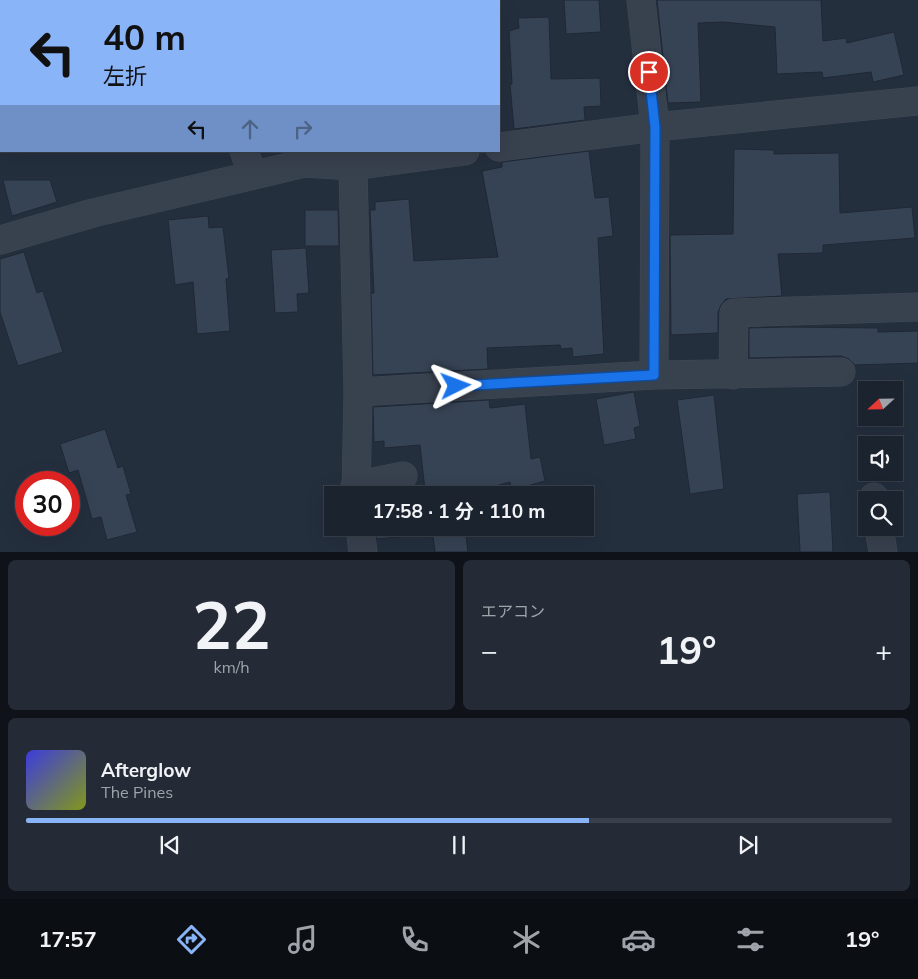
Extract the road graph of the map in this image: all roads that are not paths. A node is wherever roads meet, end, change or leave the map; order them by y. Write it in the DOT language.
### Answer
graph roads {
  1 [pos="641,0"];
  2 [pos="918,101"];
  3 [pos="655,127"];
  4 [pos="500,147"];
  5 [pos="458,152"];
  6 [pos="248,163"];
  7 [pos="353,166"];
  8 [pos="0,240"];
  9 [pos="918,307"];
  10 [pos="841,372"];
  11 [pos="654,375"];
  12 [pos="733,375"];
  13 [pos="358,392"];
  14 [pos="403,476"];
  15 [pos="356,486"];
  16 [pos="369,486"];
  17 [pos="361,536"];
  18 [pos="880,536"];
  19 [pos="362,552"];
  20 [pos="883,552"];
  1 -- 3 [label="street"];
  2 -- 3 [label="street"];
  3 -- 4 [label="street"];
  3 -- 11 [label="street"];
  5 -- 7 [label="street"];
  6 -- 7 [label="street"];
  6 -- 8 [label="street"];
  7 -- 13 [label="street"];
  9 -- 12 [label="street"];
  10 -- 12 [label="street"];
  11 -- 12 [label="street"];
  11 -- 13 [label="street"];
  13 -- 15 [label="street"];
  14 -- 16 [label="street"];
  17 -- 19 [label="street"];
  18 -- 20 [label="street"];
}
